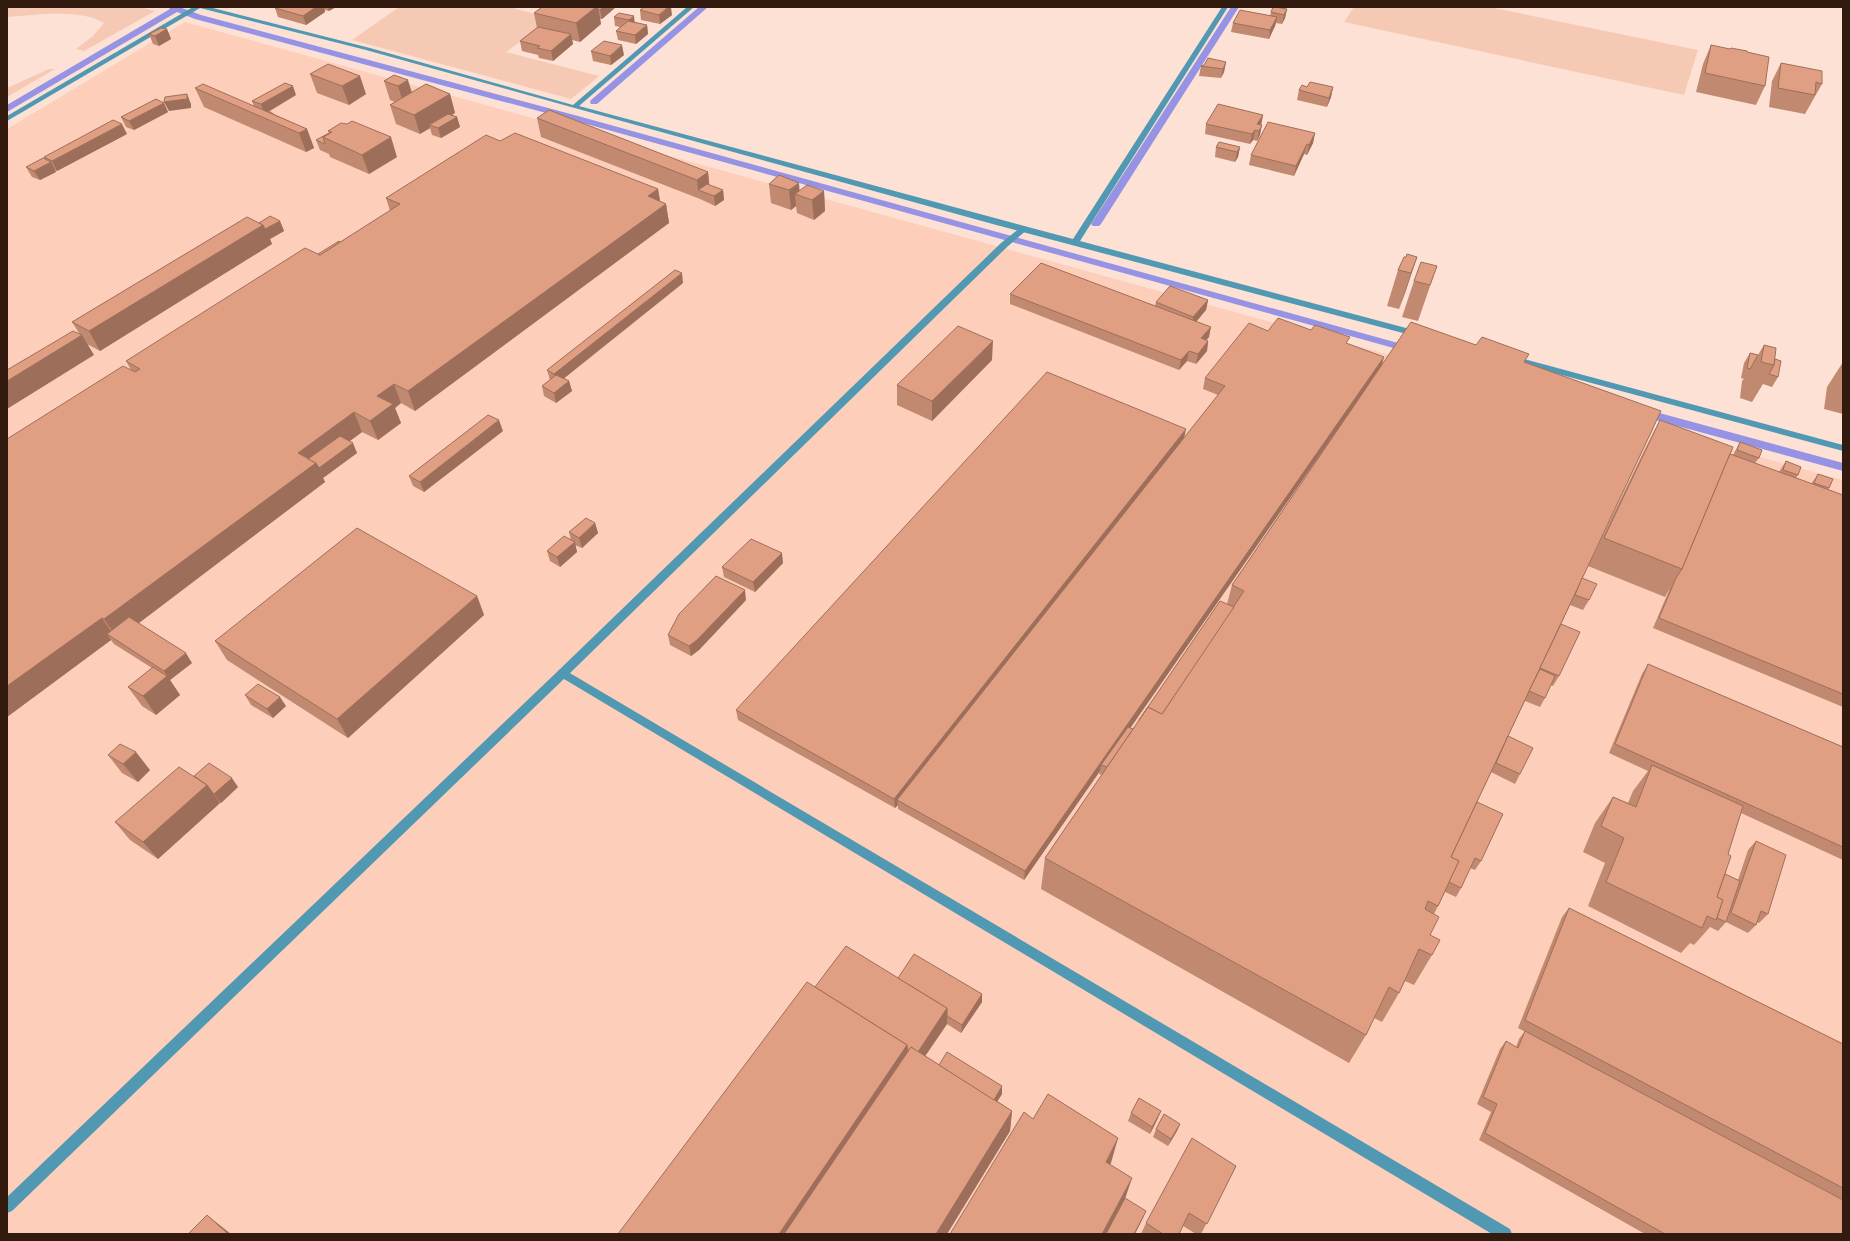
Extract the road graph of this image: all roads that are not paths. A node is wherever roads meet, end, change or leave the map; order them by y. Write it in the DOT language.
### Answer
graph roads {
  1 [pos="202,7"];
  2 [pos="692,7"];
  3 [pos="1225,7"];
  4 [pos="195,8"];
  5 [pos="574,108"];
  6 [pos="7,119"];
  7 [pos="1021,231"];
  8 [pos="1075,242"];
  9 [pos="1428,337"];
  10 [pos="1505,357"];
  11 [pos="1843,448"];
  12 [pos="564,673"];
  13 [pos="7,1206"];
  14 [pos="1505,1234"];
  1 -- 5 [label="street"];
  2 -- 5 [label="street"];
  3 -- 8 [label="street"];
  4 -- 6 [label="street"];
  5 -- 7 [label="street"];
  7 -- 8 [label="street"];
  7 -- 12 [label="street"];
  8 -- 9 [label="street"];
  10 -- 11 [label="street"];
  12 -- 13 [label="street"];
  12 -- 14 [label="street"];
}
